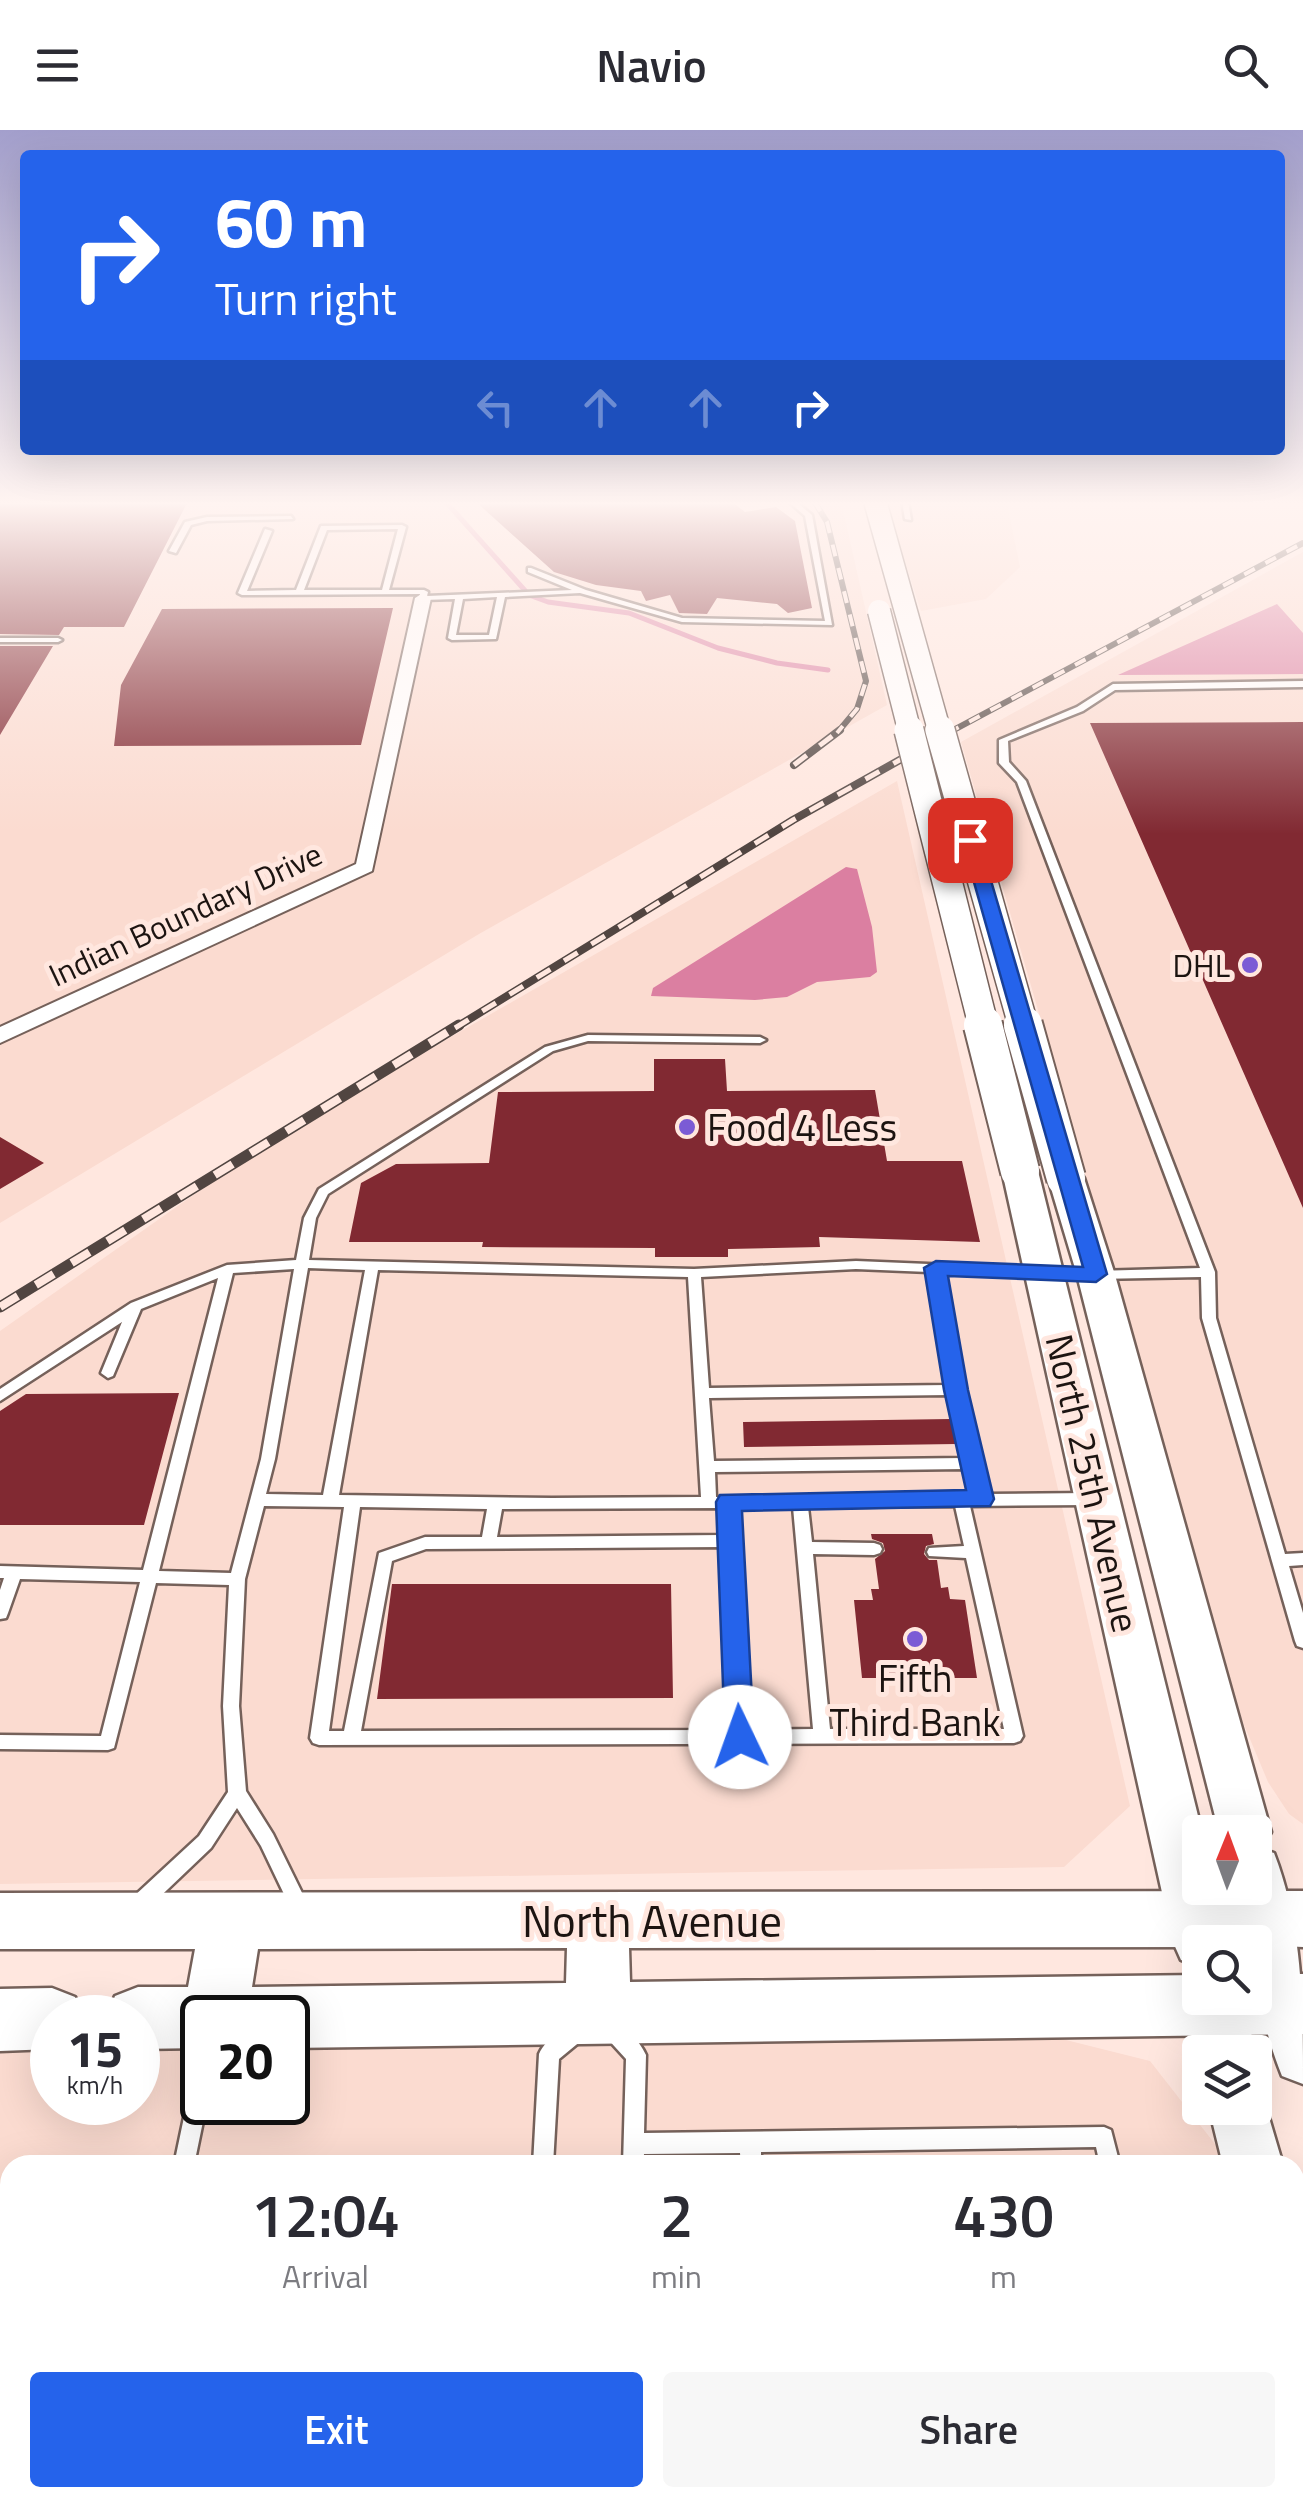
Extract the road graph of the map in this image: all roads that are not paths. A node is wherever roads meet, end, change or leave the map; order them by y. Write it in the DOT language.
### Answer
graph roads {
  1 [pos="420,612"];
  2 [pos="457,612"];
  3 [pos="498,612"];
  4 [pos="653,612"];
  5 [pos="827,612"];
  6 [pos="879,612"];
  7 [pos="907,612"];
  8 [pos="0,640"];
  9 [pos="58,640"];
  10 [pos="1303,684"];
  11 [pos="0,1036"];
  12 [pos="760,1040"];
  13 [pos="300,1264"];
  14 [pos="372,1268"];
  15 [pos="936,1268"];
  16 [pos="226,1270"];
  17 [pos="694,1272"];
  18 [pos="1045,1272"];
  19 [pos="1208,1272"];
  20 [pos="1096,1274"];
  21 [pos="136,1306"];
  22 [pos="108,1373"];
  23 [pos="956,1390"];
  24 [pos="702,1392"];
  25 [pos="0,1396"];
  26 [pos="972,1462"];
  27 [pos="706,1467"];
  28 [pos="961,1499"];
  29 [pos="981,1499"];
  30 [pos="1096,1499"];
  31 [pos="258,1500"];
  32 [pos="330,1501"];
  33 [pos="353,1501"];
  34 [pos="800,1501"];
  35 [pos="709,1502"];
  36 [pos="728,1502"];
  37 [pos="495,1504"];
  38 [pos="489,1540"];
  39 [pos="730,1540"];
  40 [pos="804,1548"];
  41 [pos="874,1549"];
  42 [pos="935,1552"];
  43 [pos="974,1552"];
  44 [pos="1303,1559"];
  45 [pos="1280,1560"];
  46 [pos="7,1572"];
  47 [pos="151,1576"];
  48 [pos="238,1579"];
  49 [pos="0,1612"];
  50 [pos="1303,1641"];
  51 [pos="822,1736"];
  52 [pos="740,1737"];
  53 [pos="351,1738"];
  54 [pos="0,1742"];
  55 [pos="237,1793"];
  56 [pos="1240,1815"];
  57 [pos="1275,1903"];
  58 [pos="598,1920"];
  59 [pos="0,1921"];
  60 [pos="120,1921"];
  61 [pos="231,1921"];
  62 [pos="308,1921"];
  63 [pos="1196,1925"];
  64 [pos="1217,1925"];
  65 [pos="1182,1932"];
  66 [pos="219,1995"];
  67 [pos="598,2014"];
  68 [pos="310,2017"];
  69 [pos="1219,2018"];
  70 [pos="30,2019"];
  71 [pos="0,2020"];
  72 [pos="1298,2021"];
  73 [pos="192,2125"];
  74 [pos="1243,2125"];
  75 [pos="750,2142"];
  76 [pos="186,2155"];
  77 [pos="544,2155"];
  78 [pos="633,2155"];
  79 [pos="751,2155"];
  80 [pos="1108,2155"];
  81 [pos="1251,2155"];
  1 -- 11 [label="street, Indian Boundary Drive"];
  2 -- 3 [label="lane"];
  4 -- 5 [label="lane"];
  6 -- 18 [label="main road, North 25th Avenue, bridge"];
  7 -- 20 [label="main road, North 25th Avenue, bridge"];
  8 -- 9 [label="lane"];
  10 -- 19 [label="lane"];
  12 -- 13 [label="lane"];
  13 -- 14 [label="lane"];
  13 -- 16 [label="lane"];
  13 -- 31 [label="lane"];
  14 -- 17 [label="lane"];
  14 -- 32 [label="lane"];
  15 -- 17 [label="lane"];
  15 -- 18 [label="lane"];
  15 -- 23 [label="lane"];
  16 -- 21 [label="lane"];
  16 -- 47 [label="lane"];
  17 -- 24 [label="lane"];
  18 -- 20 [label="lane"];
  18 -- 30 [label="main road, North 25th Avenue"];
  19 -- 20 [label="lane"];
  19 -- 45 [label="lane"];
  20 -- 56 [label="main road, North 25th Avenue"];
  21 -- 22 [label="lane"];
  21 -- 25 [label="lane"];
  23 -- 24 [label="lane"];
  23 -- 26 [label="lane"];
  24 -- 27 [label="lane"];
  26 -- 27 [label="lane"];
  26 -- 29 [label="lane"];
  27 -- 35 [label="lane"];
  28 -- 29 [label="lane"];
  28 -- 34 [label="lane"];
  28 -- 43 [label="lane"];
  29 -- 30 [label="lane"];
  30 -- 63 [label="main road, North 25th Avenue"];
  31 -- 32 [label="lane"];
  31 -- 48 [label="lane"];
  32 -- 33 [label="lane"];
  33 -- 37 [label="lane"];
  33 -- 53 [label="lane"];
  34 -- 36 [label="lane"];
  34 -- 40 [label="lane"];
  35 -- 36 [label="lane"];
  35 -- 37 [label="lane"];
  36 -- 39 [label="lane"];
  37 -- 38 [label="lane"];
  38 -- 39 [label="lane"];
  38 -- 53 [label="lane"];
  39 -- 52 [label="lane"];
  40 -- 41 [label="lane"];
  40 -- 51 [label="lane"];
  42 -- 43 [label="lane"];
  43 -- 51 [label="lane"];
  44 -- 45 [label="lane"];
  45 -- 50 [label="lane"];
  46 -- 47 [label="lane"];
  46 -- 49 [label="lane"];
  47 -- 48 [label="lane"];
  47 -- 54 [label="lane"];
  48 -- 55 [label="lane"];
  51 -- 52 [label="lane"];
  52 -- 53 [label="lane"];
  55 -- 60 [label="lane"];
  55 -- 62 [label="lane"];
  57 -- 64 [label="main road, North Avenue"];
  57 -- 72 [label="main road"];
  58 -- 62 [label="main road, North Avenue"];
  58 -- 65 [label="main road, North Avenue"];
  58 -- 67 [label="main road"];
  59 -- 60 [label="main road, North Avenue"];
  60 -- 61 [label="main road, North Avenue"];
  61 -- 62 [label="main road, North Avenue"];
  61 -- 66 [label="main road"];
  67 -- 68 [label="main road"];
  67 -- 69 [label="main road"];
  67 -- 77 [label="lane"];
  67 -- 78 [label="lane"];
  69 -- 72 [label="main road"];
  70 -- 71 [label="main road"];
  73 -- 76 [label="lane"];
  74 -- 81 [label="main road"];
  75 -- 78 [label="lane"];
  75 -- 79 [label="lane"];
  75 -- 80 [label="lane"];
}
